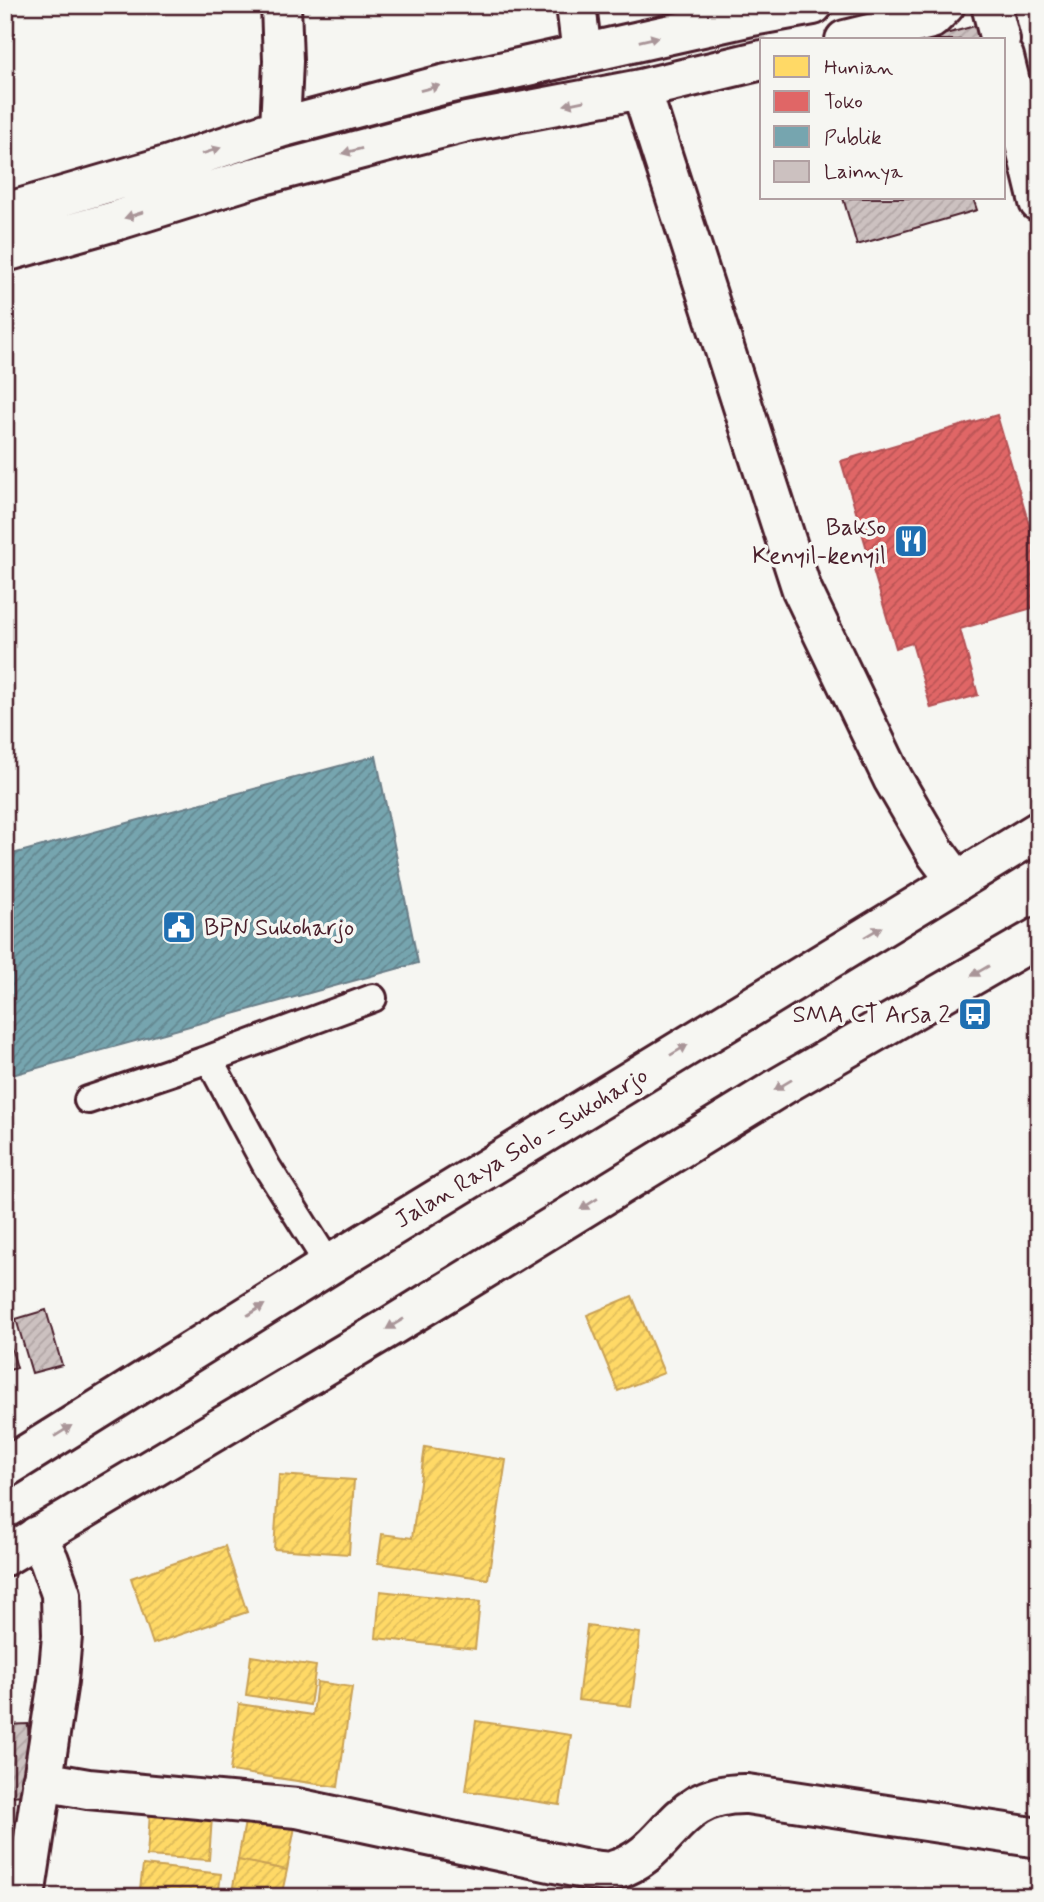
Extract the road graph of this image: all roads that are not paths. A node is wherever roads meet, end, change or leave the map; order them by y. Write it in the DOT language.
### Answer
graph roads {
  1 [pos="281,5"];
  2 [pos="576,5"];
  3 [pos="813,5"];
  4 [pos="945,5"];
  5 [pos="991,5"];
  6 [pos="853,38"];
  7 [pos="999,38"];
  8 [pos="582,54"];
  9 [pos="760,60"];
  10 [pos="1006,65"];
  11 [pos="641,89"];
  12 [pos="280,128"];
  13 [pos="1039,202"];
  14 [pos="5,213"];
  15 [pos="5,252"];
  16 [pos="1039,831"];
  17 [pos="946,867"];
  18 [pos="1039,937"];
  19 [pos="373,998"];
  20 [pos="209,1059"];
  21 [pos="88,1100"];
  22 [pos="329,1265"];
  23 [pos="5,1468"];
  24 [pos="5,1556"];
  25 [pos="49,1563"];
  26 [pos="42,1782"];
  27 [pos="1039,1838"];
  28 [pos="25,1897"];
  1 -- 12 [label="street"];
  2 -- 8 [label="street"];
  8 -- 3 [label="street, one-way"];
  4 -- 6 [label="street"];
  5 -- 7 [label="street"];
  12 -- 8 [label="street, one-way"];
  9 -- 11 [label="street"];
  10 -- 13 [label="street"];
  11 -- 15 [label="street, one-way"];
  11 -- 17 [label="street"];
  14 -- 12 [label="street, one-way"];
  16 -- 17 [label="street, Jalan Raya Solo - Sukoharjo"];
  22 -- 17 [label="street, Jalan Raya Solo - Sukoharjo, one-way"];
  18 -- 25 [label="street, one-way"];
  19 -- 20 [label="lane"];
  20 -- 21 [label="lane"];
  20 -- 22 [label="lane"];
  23 -- 22 [label="street, Jalan Raya Solo - Sukoharjo, one-way"];
  24 -- 25 [label="street"];
  25 -- 26 [label="street"];
  26 -- 27 [label="street"];
  26 -- 28 [label="street"];
}
